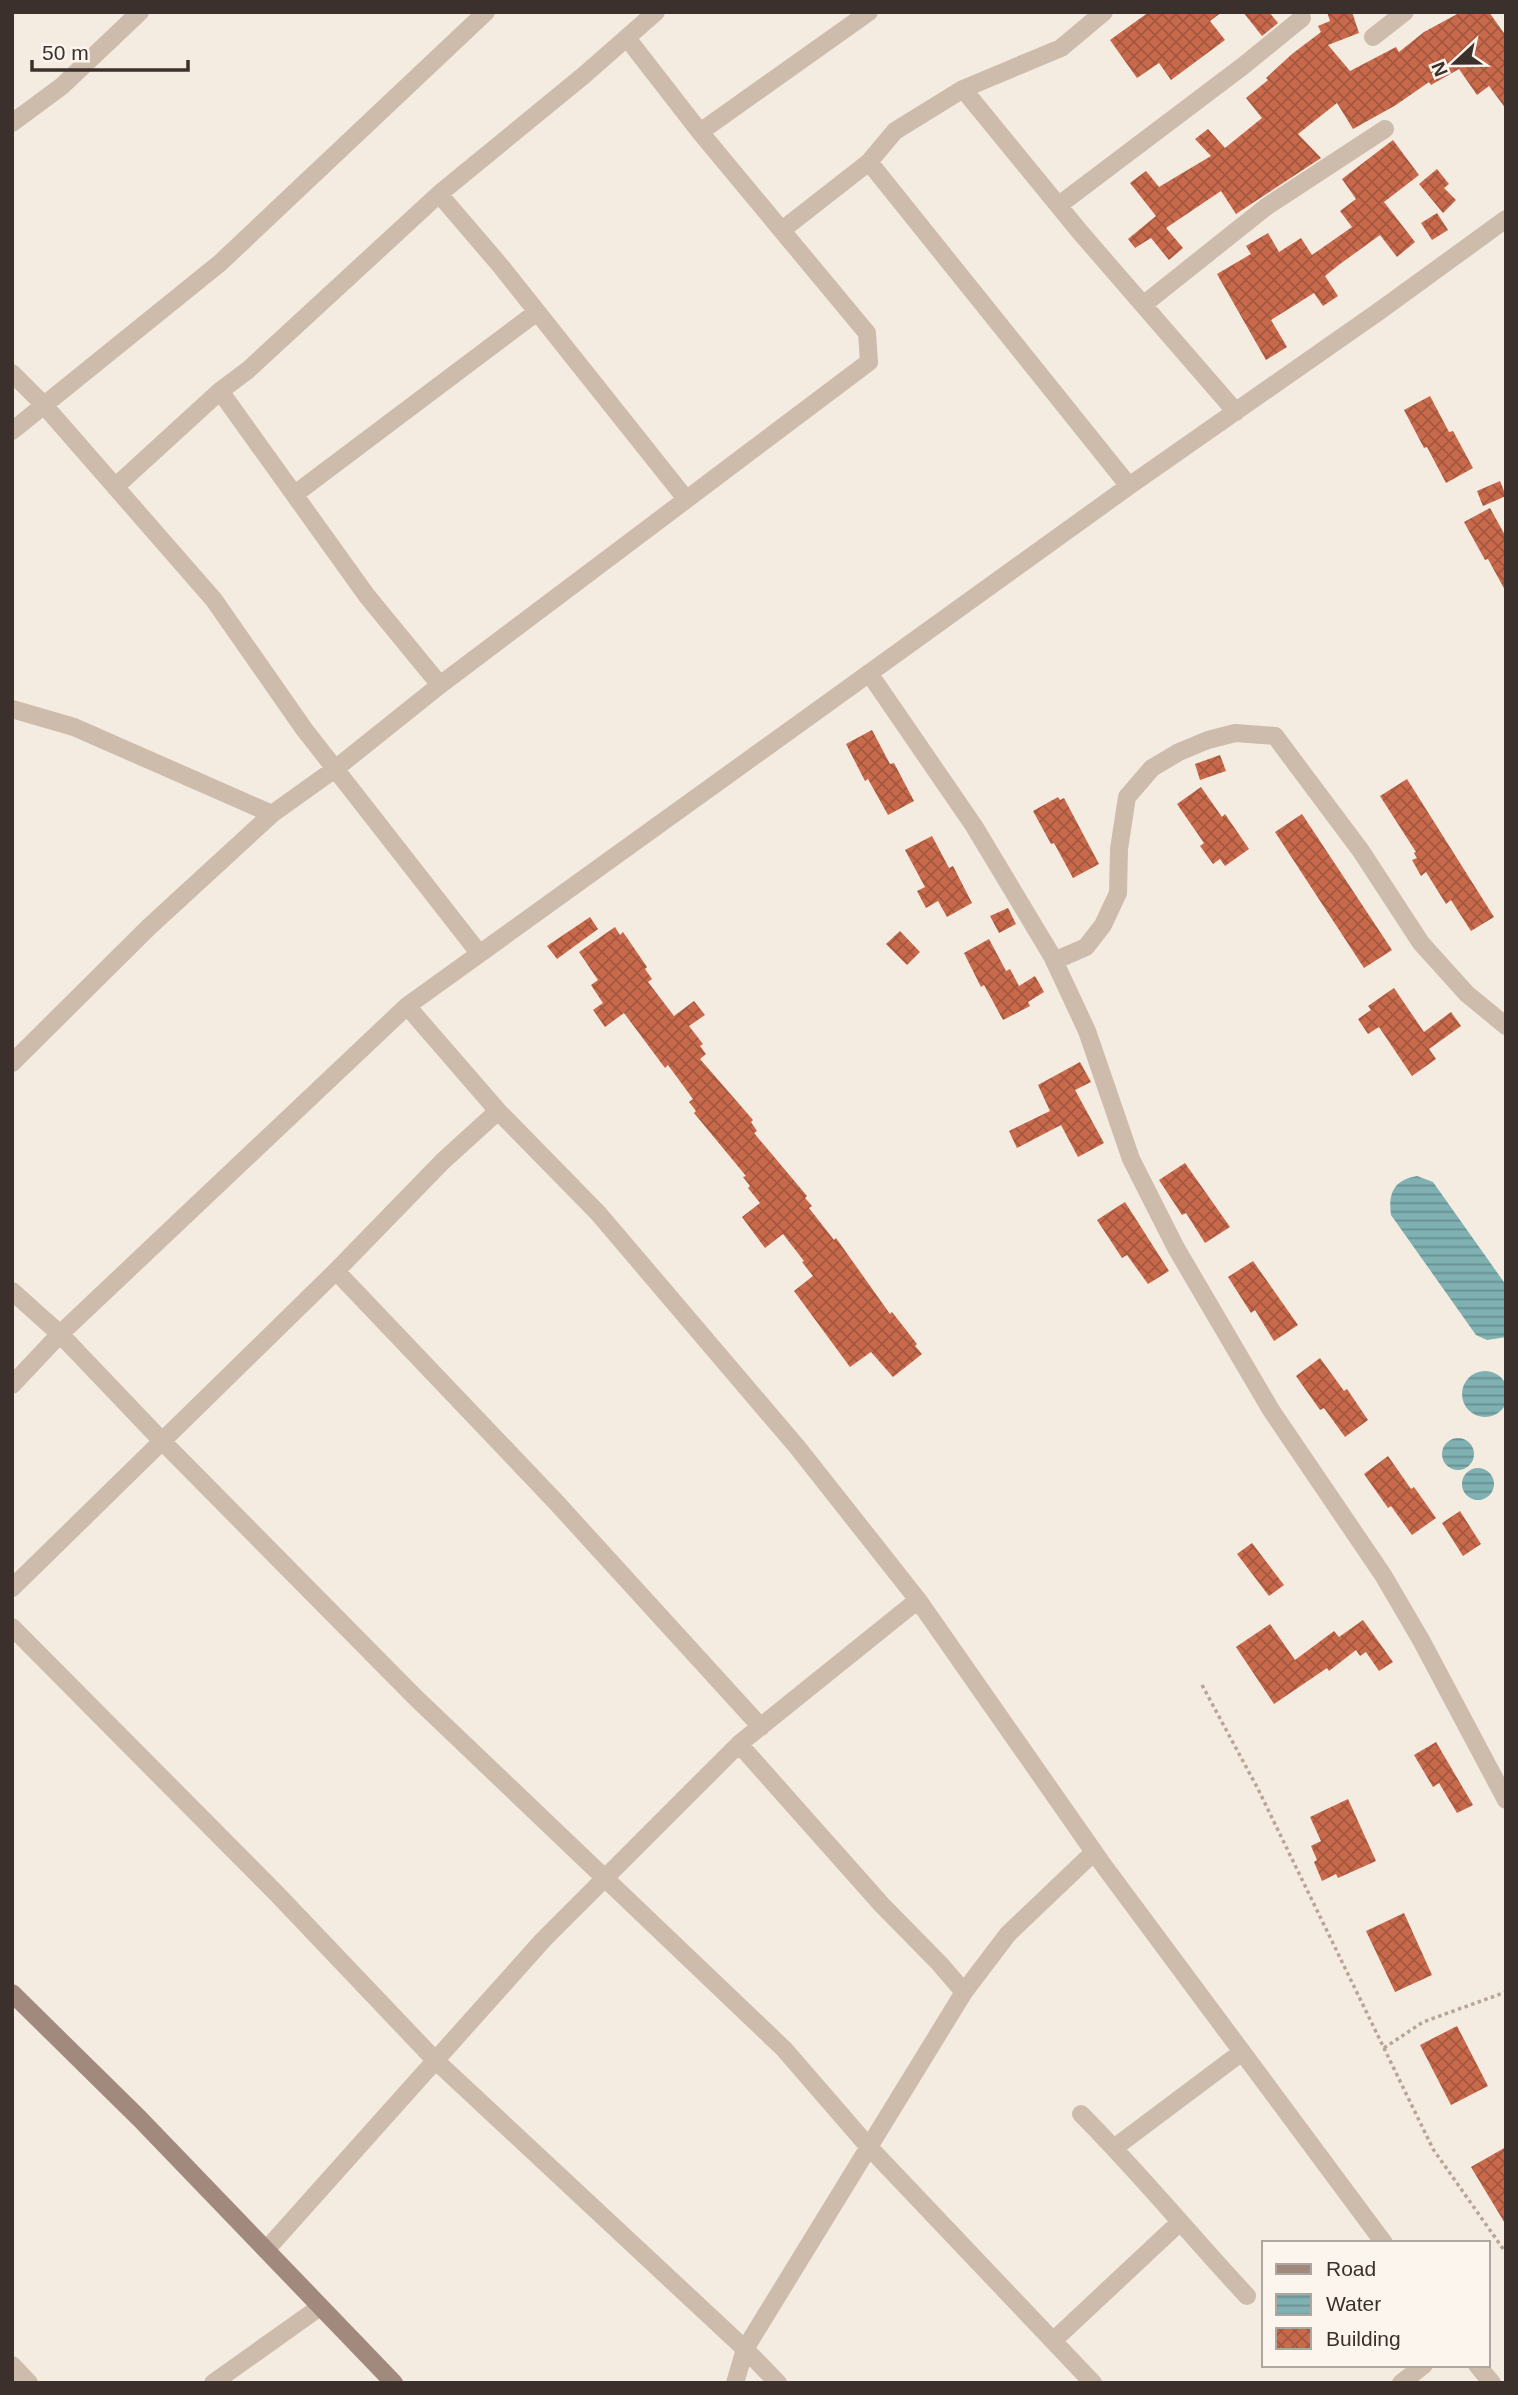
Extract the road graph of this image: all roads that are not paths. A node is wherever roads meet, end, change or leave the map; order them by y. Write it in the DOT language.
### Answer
graph roads {
  1 [pos="140,12"];
  2 [pos="486,12"];
  3 [pos="656,12"];
  4 [pos="869,12"];
  5 [pos="1104,12"];
  6 [pos="1405,12"];
  7 [pos="1302,18"];
  8 [pos="1373,37"];
  9 [pos="627,38"];
  10 [pos="963,89"];
  11 [pos="12,123"];
  12 [pos="1385,129"];
  13 [pos="700,132"];
  14 [pos="869,162"];
  15 [pos="439,194"];
  16 [pos="1059,205"];
  17 [pos="1506,219"];
  18 [pos="782,230"];
  19 [pos="1143,304"];
  20 [pos="537,312"];
  21 [pos="12,373"];
  22 [pos="220,391"];
  23 [pos="43,404"];
  24 [pos="1236,412"];
  25 [pos="12,431"];
  26 [pos="1129,486"];
  27 [pos="115,487"];
  28 [pos="295,494"];
  29 [pos="686,499"];
  30 [pos="869,673"];
  31 [pos="440,685"];
  32 [pos="12,709"];
  33 [pos="335,769"];
  34 [pos="272,814"];
  35 [pos="479,953"];
  36 [pos="1054,961"];
  37 [pos="407,1006"];
  38 [pos="1506,1026"];
  39 [pos="12,1063"];
  40 [pos="498,1111"];
  41 [pos="336,1271"];
  42 [pos="12,1291"];
  43 [pos="60,1334"];
  44 [pos="12,1385"];
  45 [pos="162,1441"];
  46 [pos="12,1588"];
  47 [pos="918,1600"];
  48 [pos="12,1627"];
  49 [pos="761,1727"];
  50 [pos="739,1744"];
  51 [pos="1506,1800"];
  52 [pos="1094,1852"];
  53 [pos="605,1879"];
  54 [pos="964,1992"];
  55 [pos="12,1993"];
  56 [pos="1242,2052"];
  57 [pos="435,2060"];
  58 [pos="1081,2114"];
  59 [pos="867,2146"];
  60 [pos="1114,2148"];
  61 [pos="1179,2223"];
  62 [pos="1383,2241"];
  63 [pos="266,2250"];
  64 [pos="1247,2296"];
  65 [pos="320,2306"];
  66 [pos="1054,2340"];
  67 [pos="745,2349"];
  68 [pos="12,2365"];
  69 [pos="1421,2367"];
  70 [pos="1479,2367"];
  71 [pos="29,2383"];
  72 [pos="213,2383"];
  73 [pos="394,2383"];
  74 [pos="735,2383"];
  75 [pos="778,2383"];
  76 [pos="1093,2383"];
  77 [pos="1401,2383"];
  78 [pos="1492,2383"];
  1 -- 11 [label="street"];
  2 -- 23 [label="street"];
  3 -- 9 [label="street"];
  4 -- 13 [label="street"];
  5 -- 10 [label="street"];
  6 -- 8 [label="street"];
  7 -- 16 [label="street"];
  9 -- 13 [label="street"];
  9 -- 15 [label="street"];
  10 -- 14 [label="street"];
  10 -- 16 [label="street"];
  12 -- 19 [label="street"];
  13 -- 18 [label="street"];
  14 -- 18 [label="street"];
  14 -- 26 [label="street"];
  15 -- 20 [label="street"];
  15 -- 22 [label="street"];
  16 -- 19 [label="street"];
  17 -- 24 [label="street"];
  18 -- 29 [label="street"];
  19 -- 24 [label="street"];
  20 -- 28 [label="street"];
  20 -- 29 [label="street"];
  21 -- 23 [label="street"];
  22 -- 27 [label="street"];
  22 -- 28 [label="street"];
  23 -- 25 [label="street"];
  23 -- 27 [label="street"];
  24 -- 26 [label="street"];
  26 -- 30 [label="street"];
  27 -- 33 [label="street"];
  28 -- 31 [label="street"];
  29 -- 31 [label="street"];
  30 -- 35 [label="street"];
  30 -- 36 [label="street"];
  31 -- 33 [label="street"];
  32 -- 34 [label="street"];
  33 -- 34 [label="street"];
  33 -- 35 [label="street"];
  34 -- 39 [label="street"];
  35 -- 37 [label="street"];
  36 -- 38 [label="street"];
  36 -- 51 [label="street"];
  37 -- 40 [label="street"];
  37 -- 43 [label="street"];
  40 -- 41 [label="street"];
  40 -- 47 [label="street"];
  41 -- 45 [label="street"];
  41 -- 49 [label="street"];
  42 -- 43 [label="street"];
  43 -- 44 [label="street"];
  43 -- 45 [label="street"];
  45 -- 46 [label="street"];
  45 -- 53 [label="street"];
  47 -- 49 [label="street"];
  47 -- 52 [label="street"];
  48 -- 57 [label="street"];
  49 -- 50 [label="street"];
  50 -- 53 [label="street"];
  50 -- 54 [label="street"];
  52 -- 54 [label="street"];
  52 -- 56 [label="street"];
  53 -- 57 [label="street"];
  53 -- 59 [label="street"];
  54 -- 59 [label="street"];
  55 -- 63 [label="main road"];
  56 -- 60 [label="street"];
  56 -- 62 [label="street"];
  57 -- 63 [label="street"];
  57 -- 67 [label="street"];
  58 -- 60 [label="street"];
  59 -- 66 [label="street"];
  59 -- 67 [label="street"];
  60 -- 61 [label="street"];
  61 -- 64 [label="street"];
  61 -- 66 [label="street"];
  63 -- 65 [label="main road"];
  65 -- 72 [label="street"];
  65 -- 73 [label="main road"];
  66 -- 76 [label="street"];
  67 -- 74 [label="street"];
  67 -- 75 [label="street"];
  68 -- 71 [label="street"];
  69 -- 77 [label="street"];
  70 -- 78 [label="street"];
}
